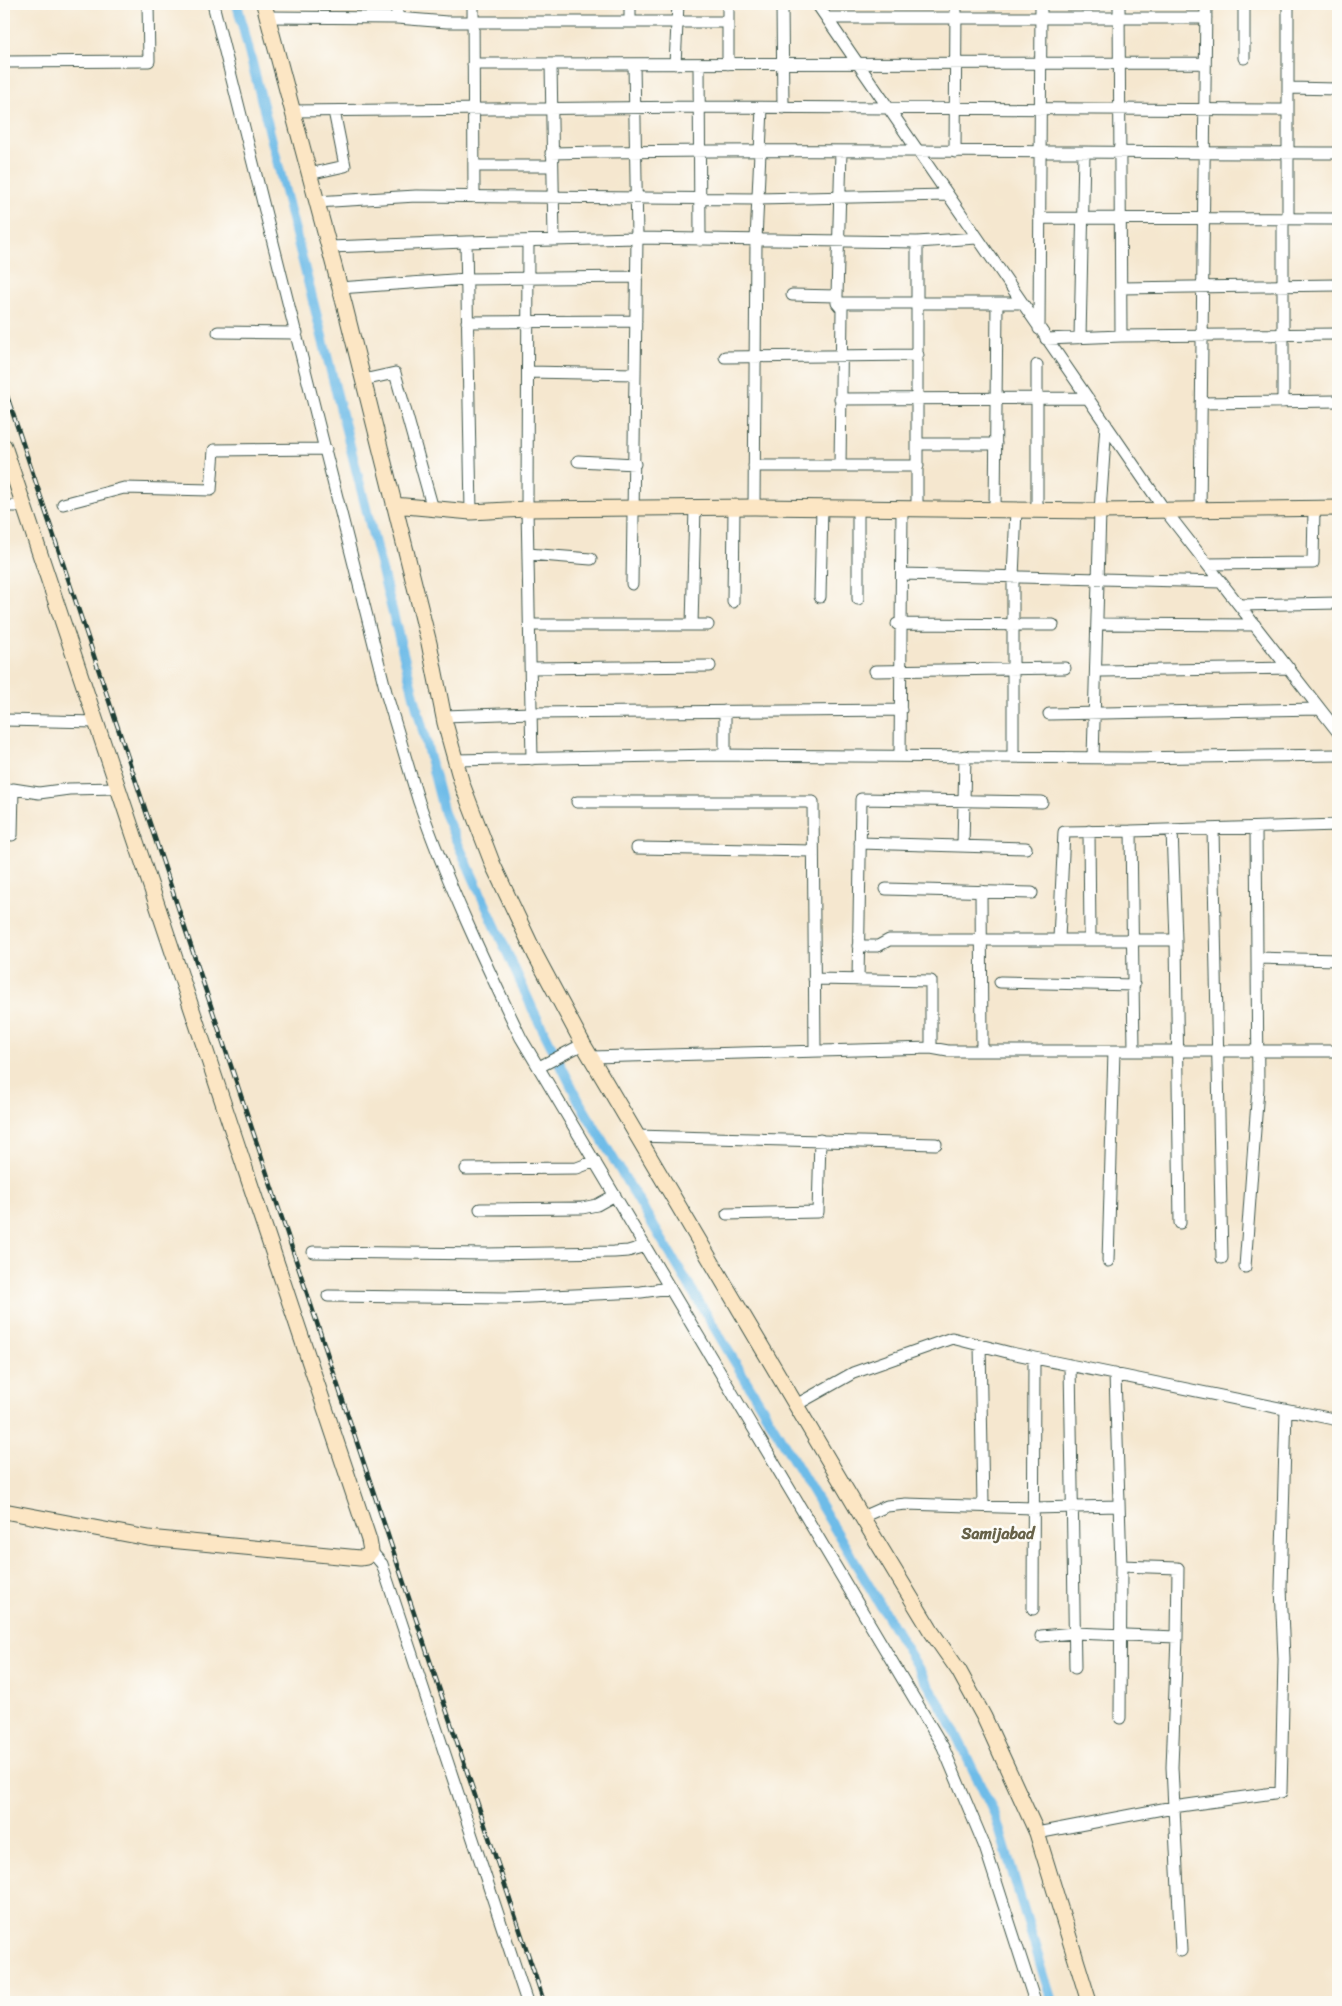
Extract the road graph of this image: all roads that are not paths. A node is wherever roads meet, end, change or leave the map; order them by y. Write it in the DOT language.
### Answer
graph roads {
  1 [pos="148,4"];
  2 [pos="213,4"];
  3 [pos="397,4"];
  4 [pos="473,4"];
  5 [pos="630,4"];
  6 [pos="678,4"];
  7 [pos="728,4"];
  8 [pos="782,4"];
  9 [pos="818,4"];
  10 [pos="956,4"];
  11 [pos="1041,4"];
  12 [pos="1119,4"];
  13 [pos="1206,4"];
  14 [pos="1244,4"];
  15 [pos="1288,4"];
  16 [pos="265,10"];
  17 [pos="1040,17"];
  18 [pos="398,18"];
  19 [pos="827,18"];
  20 [pos="956,18"];
  21 [pos="1206,18"];
  22 [pos="1119,19"];
  23 [pos="630,21"];
  24 [pos="473,22"];
  25 [pos="678,22"];
  26 [pos="728,22"];
  27 [pos="1244,58"];
  28 [pos="4,62"];
  29 [pos="1040,62"];
  30 [pos="956,63"];
  31 [pos="1120,63"];
  32 [pos="1205,63"];
  33 [pos="473,64"];
  34 [pos="551,64"];
  35 [pos="634,64"];
  36 [pos="675,64"];
  37 [pos="699,64"];
  38 [pos="728,64"];
  39 [pos="783,64"];
  40 [pos="858,64"];
  41 [pos="1288,88"];
  42 [pos="1338,89"];
  43 [pos="635,108"];
  44 [pos="698,108"];
  45 [pos="762,108"];
  46 [pos="783,108"];
  47 [pos="889,108"];
  48 [pos="955,108"];
  49 [pos="1040,109"];
  50 [pos="1120,109"];
  51 [pos="1205,109"];
  52 [pos="474,110"];
  53 [pos="551,110"];
  54 [pos="1288,110"];
  55 [pos="292,111"];
  56 [pos="334,111"];
  57 [pos="760,150"];
  58 [pos="635,151"];
  59 [pos="698,151"];
  60 [pos="841,151"];
  61 [pos="1204,151"];
  62 [pos="918,152"];
  63 [pos="955,152"];
  64 [pos="551,153"];
  65 [pos="1039,153"];
  66 [pos="1084,153"];
  67 [pos="1120,153"];
  68 [pos="1288,153"];
  69 [pos="1338,153"];
  70 [pos="474,166"];
  71 [pos="552,166"];
  72 [pos="309,174"];
  73 [pos="948,195"];
  74 [pos="474,197"];
  75 [pos="553,197"];
  76 [pos="700,197"];
  77 [pos="636,198"];
  78 [pos="838,198"];
  79 [pos="758,199"];
  80 [pos="316,202"];
  81 [pos="1039,218"];
  82 [pos="1082,218"];
  83 [pos="1121,218"];
  84 [pos="1204,219"];
  85 [pos="1286,219"];
  86 [pos="1338,219"];
  87 [pos="637,238"];
  88 [pos="977,238"];
  89 [pos="554,240"];
  90 [pos="700,240"];
  91 [pos="756,240"];
  92 [pos="528,241"];
  93 [pos="466,242"];
  94 [pos="838,242"];
  95 [pos="918,242"];
  96 [pos="329,247"];
  97 [pos="528,278"];
  98 [pos="636,278"];
  99 [pos="467,279"];
  100 [pos="1338,285"];
  101 [pos="1203,286"];
  102 [pos="1283,286"];
  103 [pos="340,288"];
  104 [pos="1121,288"];
  105 [pos="792,295"];
  106 [pos="837,300"];
  107 [pos="1021,302"];
  108 [pos="918,303"];
  109 [pos="997,303"];
  110 [pos="636,321"];
  111 [pos="467,322"];
  112 [pos="528,322"];
  113 [pos="1039,329"];
  114 [pos="218,332"];
  115 [pos="297,333"];
  116 [pos="1338,334"];
  117 [pos="1282,335"];
  118 [pos="1121,336"];
  119 [pos="1202,336"];
  120 [pos="1080,338"];
  121 [pos="1046,339"];
  122 [pos="840,354"];
  123 [pos="918,355"];
  124 [pos="725,357"];
  125 [pos="756,357"];
  126 [pos="1037,365"];
  127 [pos="528,372"];
  128 [pos="636,374"];
  129 [pos="363,380"];
  130 [pos="918,398"];
  131 [pos="996,398"];
  132 [pos="1037,398"];
  133 [pos="1088,398"];
  134 [pos="840,399"];
  135 [pos="1338,401"];
  136 [pos="1283,402"];
  137 [pos="1201,404"];
  138 [pos="1106,424"];
  139 [pos="919,444"];
  140 [pos="996,444"];
  141 [pos="4,446"];
  142 [pos="326,449"];
  143 [pos="578,461"];
  144 [pos="635,464"];
  145 [pos="754,466"];
  146 [pos="840,466"];
  147 [pos="918,466"];
  148 [pos="62,504"];
  149 [pos="394,505"];
  150 [pos="4,506"];
  151 [pos="24,506"];
  152 [pos="694,507"];
  153 [pos="734,507"];
  154 [pos="754,507"];
  155 [pos="634,508"];
  156 [pos="822,508"];
  157 [pos="858,508"];
  158 [pos="910,508"];
  159 [pos="1314,508"];
  160 [pos="1338,508"];
  161 [pos="433,509"];
  162 [pos="527,509"];
  163 [pos="1164,509"];
  164 [pos="995,510"];
  165 [pos="1016,510"];
  166 [pos="1038,510"];
  167 [pos="1100,511"];
  168 [pos="1200,511"];
  169 [pos="471,512"];
  170 [pos="528,554"];
  171 [pos="592,559"];
  172 [pos="1207,564"];
  173 [pos="902,574"];
  174 [pos="1013,577"];
  175 [pos="1098,579"];
  176 [pos="1222,582"];
  177 [pos="632,584"];
  178 [pos="820,596"];
  179 [pos="858,599"];
  180 [pos="734,602"];
  181 [pos="1338,603"];
  182 [pos="1239,604"];
  183 [pos="899,624"];
  184 [pos="1013,624"];
  185 [pos="1102,624"];
  186 [pos="530,625"];
  187 [pos="692,625"];
  188 [pos="708,625"];
  189 [pos="1053,625"];
  190 [pos="1255,625"];
  191 [pos="710,666"];
  192 [pos="530,668"];
  193 [pos="1065,668"];
  194 [pos="1288,668"];
  195 [pos="1013,669"];
  196 [pos="875,671"];
  197 [pos="901,671"];
  198 [pos="1102,671"];
  199 [pos="1320,709"];
  200 [pos="901,710"];
  201 [pos="725,711"];
  202 [pos="531,713"];
  203 [pos="1094,713"];
  204 [pos="1049,714"];
  205 [pos="444,716"];
  206 [pos="4,720"];
  207 [pos="96,722"];
  208 [pos="1338,732"];
  209 [pos="726,755"];
  210 [pos="900,756"];
  211 [pos="965,756"];
  212 [pos="1013,756"];
  213 [pos="1338,756"];
  214 [pos="1093,757"];
  215 [pos="532,759"];
  216 [pos="456,760"];
  217 [pos="118,788"];
  218 [pos="577,802"];
  219 [pos="964,802"];
  220 [pos="1042,802"];
  221 [pos="1338,825"];
  222 [pos="1256,828"];
  223 [pos="1214,829"];
  224 [pos="1172,830"];
  225 [pos="1131,831"];
  226 [pos="1089,832"];
  227 [pos="12,835"];
  228 [pos="860,843"];
  229 [pos="963,846"];
  230 [pos="636,848"];
  231 [pos="1026,848"];
  232 [pos="813,851"];
  233 [pos="886,889"];
  234 [pos="981,891"];
  235 [pos="1032,893"];
  236 [pos="981,939"];
  237 [pos="1058,939"];
  238 [pos="1090,939"];
  239 [pos="1133,939"];
  240 [pos="1176,940"];
  241 [pos="858,946"];
  242 [pos="1257,958"];
  243 [pos="1338,960"];
  244 [pos="814,979"];
  245 [pos="858,980"];
  246 [pos="1000,982"];
  247 [pos="1134,985"];
  248 [pos="931,1048"];
  249 [pos="582,1050"];
  250 [pos="815,1051"];
  251 [pos="982,1051"];
  252 [pos="1114,1051"];
  253 [pos="1134,1051"];
  254 [pos="1178,1051"];
  255 [pos="1218,1051"];
  256 [pos="1258,1051"];
  257 [pos="1338,1051"];
  258 [pos="541,1066"];
  259 [pos="636,1136"];
  260 [pos="820,1140"];
  261 [pos="936,1144"];
  262 [pos="595,1162"];
  263 [pos="466,1169"];
  264 [pos="615,1195"];
  265 [pos="480,1210"];
  266 [pos="727,1214"];
  267 [pos="1180,1223"];
  268 [pos="645,1246"];
  269 [pos="313,1252"];
  270 [pos="1222,1258"];
  271 [pos="1108,1261"];
  272 [pos="1245,1266"];
  273 [pos="670,1288"];
  274 [pos="328,1296"];
  275 [pos="980,1346"];
  276 [pos="1034,1358"];
  277 [pos="1070,1365"];
  278 [pos="1115,1374"];
  279 [pos="796,1405"];
  280 [pos="1286,1410"];
  281 [pos="1338,1420"];
  282 [pos="984,1505"];
  283 [pos="1119,1506"];
  284 [pos="1072,1507"];
  285 [pos="1033,1508"];
  286 [pos="4,1511"];
  287 [pos="862,1517"];
  288 [pos="371,1551"];
  289 [pos="1121,1566"];
  290 [pos="1033,1609"];
  291 [pos="1074,1633"];
  292 [pos="1121,1635"];
  293 [pos="1041,1636"];
  294 [pos="1177,1637"];
  295 [pos="1075,1668"];
  296 [pos="1120,1718"];
  297 [pos="1174,1807"];
  298 [pos="1037,1833"];
  299 [pos="1181,1951"];
  300 [pos="527,2002"];
  301 [pos="1035,2002"];
  302 [pos="1089,2002"];
  1 -- 28 [label="street"];
  2 -- 115 [label="street"];
  3 -- 18 [label="street"];
  4 -- 24 [label="street"];
  5 -- 23 [label="street"];
  6 -- 25 [label="street"];
  7 -- 26 [label="street"];
  8 -- 39 [label="street"];
  9 -- 19 [label="street"];
  10 -- 20 [label="street"];
  11 -- 17 [label="street"];
  12 -- 22 [label="street"];
  13 -- 21 [label="street"];
  14 -- 27 [label="street"];
  15 -- 41 [label="street"];
  16 -- 18 [label="street"];
  16 -- 55 [label="street"];
  17 -- 20 [label="street"];
  17 -- 22 [label="street"];
  17 -- 29 [label="street"];
  18 -- 24 [label="street"];
  19 -- 20 [label="street"];
  19 -- 40 [label="street"];
  20 -- 30 [label="street"];
  21 -- 22 [label="street"];
  21 -- 32 [label="street"];
  22 -- 31 [label="street"];
  23 -- 24 [label="street"];
  23 -- 25 [label="street"];
  24 -- 33 [label="street"];
  25 -- 26 [label="street"];
  25 -- 36 [label="street"];
  26 -- 38 [label="street"];
  29 -- 30 [label="street"];
  29 -- 31 [label="street"];
  29 -- 49 [label="street"];
  30 -- 40 [label="street"];
  30 -- 48 [label="street"];
  31 -- 32 [label="street"];
  31 -- 50 [label="street"];
  32 -- 51 [label="street"];
  33 -- 34 [label="street"];
  33 -- 52 [label="street"];
  34 -- 35 [label="street"];
  34 -- 53 [label="street"];
  35 -- 36 [label="street"];
  35 -- 43 [label="street"];
  36 -- 37 [label="street"];
  37 -- 38 [label="street"];
  37 -- 44 [label="street"];
  38 -- 39 [label="street"];
  39 -- 40 [label="street"];
  39 -- 46 [label="street"];
  40 -- 47 [label="street"];
  41 -- 42 [label="street"];
  41 -- 54 [label="street"];
  43 -- 44 [label="street"];
  43 -- 53 [label="street"];
  43 -- 58 [label="street"];
  44 -- 45 [label="street"];
  44 -- 59 [label="street"];
  45 -- 46 [label="street"];
  45 -- 57 [label="street"];
  46 -- 47 [label="street"];
  47 -- 48 [label="street"];
  47 -- 62 [label="street"];
  48 -- 49 [label="street"];
  48 -- 63 [label="street"];
  49 -- 50 [label="street"];
  49 -- 65 [label="street"];
  50 -- 51 [label="street"];
  50 -- 67 [label="street"];
  51 -- 54 [label="street"];
  51 -- 61 [label="street"];
  52 -- 53 [label="street"];
  52 -- 56 [label="street"];
  52 -- 70 [label="street"];
  53 -- 64 [label="street"];
  54 -- 68 [label="street"];
  55 -- 56 [label="street"];
  55 -- 72 [label="street"];
  56 -- 72 [label="street"];
  57 -- 59 [label="street"];
  57 -- 60 [label="street"];
  57 -- 79 [label="street"];
  58 -- 59 [label="street"];
  58 -- 64 [label="street"];
  58 -- 77 [label="street"];
  59 -- 76 [label="street"];
  60 -- 62 [label="street"];
  60 -- 78 [label="street"];
  61 -- 67 [label="street"];
  61 -- 68 [label="street"];
  61 -- 84 [label="street"];
  62 -- 63 [label="street"];
  62 -- 73 [label="street"];
  63 -- 65 [label="street"];
  64 -- 71 [label="street"];
  65 -- 66 [label="street"];
  65 -- 81 [label="street"];
  66 -- 67 [label="street"];
  66 -- 82 [label="street"];
  67 -- 83 [label="street"];
  68 -- 69 [label="street"];
  68 -- 85 [label="street"];
  70 -- 71 [label="street"];
  70 -- 74 [label="street"];
  71 -- 75 [label="street"];
  72 -- 80 [label="street"];
  73 -- 78 [label="street"];
  73 -- 88 [label="street"];
  74 -- 75 [label="street"];
  74 -- 80 [label="street"];
  75 -- 77 [label="street"];
  75 -- 89 [label="street"];
  76 -- 77 [label="street"];
  76 -- 79 [label="street"];
  76 -- 90 [label="street"];
  77 -- 87 [label="street"];
  78 -- 79 [label="street"];
  78 -- 94 [label="street"];
  79 -- 91 [label="street"];
  80 -- 96 [label="street"];
  81 -- 82 [label="street"];
  81 -- 113 [label="street"];
  82 -- 83 [label="street"];
  82 -- 120 [label="street"];
  83 -- 84 [label="street"];
  83 -- 104 [label="street"];
  84 -- 85 [label="street"];
  84 -- 101 [label="street"];
  85 -- 86 [label="street"];
  85 -- 102 [label="street"];
  87 -- 89 [label="street"];
  87 -- 90 [label="street"];
  87 -- 98 [label="street"];
  88 -- 95 [label="street"];
  88 -- 107 [label="street"];
  89 -- 92 [label="street"];
  90 -- 91 [label="street"];
  91 -- 94 [label="street"];
  91 -- 125 [label="street"];
  92 -- 93 [label="street"];
  92 -- 97 [label="street"];
  93 -- 96 [label="street"];
  93 -- 99 [label="street"];
  94 -- 95 [label="street"];
  94 -- 106 [label="street"];
  95 -- 108 [label="street"];
  96 -- 103 [label="street"];
  97 -- 98 [label="street"];
  97 -- 99 [label="street"];
  97 -- 112 [label="street"];
  98 -- 110 [label="street"];
  99 -- 103 [label="street"];
  99 -- 111 [label="street"];
  100 -- 102 [label="street"];
  101 -- 102 [label="street"];
  101 -- 104 [label="street"];
  101 -- 119 [label="street"];
  102 -- 117 [label="street"];
  103 -- 129 [label="street"];
  104 -- 118 [label="street"];
  105 -- 106 [label="street"];
  106 -- 108 [label="street"];
  106 -- 122 [label="street"];
  107 -- 109 [label="street"];
  107 -- 113 [label="street"];
  108 -- 109 [label="street"];
  108 -- 123 [label="street"];
  109 -- 131 [label="street"];
  110 -- 112 [label="street"];
  110 -- 128 [label="street"];
  111 -- 112 [label="street"];
  111 -- 169 [label="street"];
  112 -- 127 [label="street"];
  113 -- 121 [label="street"];
  114 -- 115 [label="street"];
  115 -- 142 [label="street"];
  116 -- 117 [label="street"];
  117 -- 119 [label="street"];
  117 -- 136 [label="street"];
  118 -- 119 [label="street"];
  118 -- 120 [label="street"];
  119 -- 137 [label="street"];
  120 -- 121 [label="street"];
  121 -- 133 [label="street"];
  122 -- 123 [label="street"];
  122 -- 125 [label="street"];
  122 -- 134 [label="street"];
  123 -- 130 [label="street"];
  124 -- 125 [label="street"];
  125 -- 145 [label="street"];
  126 -- 132 [label="street"];
  127 -- 128 [label="street"];
  127 -- 162 [label="street"];
  128 -- 144 [label="street"];
  129 -- 149 [label="street"];
  129 -- 161 [label="street"];
  130 -- 131 [label="street"];
  130 -- 134 [label="street"];
  130 -- 139 [label="street"];
  131 -- 132 [label="street"];
  131 -- 140 [label="street"];
  132 -- 133 [label="street"];
  132 -- 166 [label="street"];
  133 -- 138 [label="street"];
  134 -- 146 [label="street"];
  135 -- 136 [label="street"];
  136 -- 137 [label="street"];
  137 -- 168 [label="street"];
  138 -- 163 [label="street"];
  138 -- 167 [label="street"];
  139 -- 140 [label="street"];
  139 -- 147 [label="street"];
  140 -- 164 [label="street"];
  141 -- 151 [label="street"];
  142 -- 148 [label="street"];
  142 -- 258 [label="street"];
  143 -- 144 [label="street"];
  144 -- 155 [label="street"];
  145 -- 146 [label="street"];
  145 -- 154 [label="street"];
  146 -- 147 [label="street"];
  147 -- 158 [label="street"];
  149 -- 161 [label="street"];
  149 -- 205 [label="street"];
  150 -- 151 [label="street"];
  151 -- 207 [label="street"];
  152 -- 153 [label="street"];
  152 -- 155 [label="street"];
  152 -- 187 [label="street"];
  153 -- 154 [label="street"];
  153 -- 180 [label="street"];
  154 -- 156 [label="street"];
  155 -- 162 [label="street"];
  155 -- 177 [label="street"];
  156 -- 157 [label="street"];
  156 -- 178 [label="street"];
  157 -- 158 [label="street"];
  157 -- 179 [label="street"];
  158 -- 164 [label="street"];
  158 -- 173 [label="street"];
  159 -- 160 [label="street"];
  159 -- 168 [label="street"];
  159 -- 172 [label="street"];
  161 -- 169 [label="street"];
  162 -- 169 [label="street"];
  162 -- 170 [label="street"];
  163 -- 167 [label="street"];
  163 -- 168 [label="street"];
  163 -- 172 [label="street"];
  164 -- 165 [label="street"];
  165 -- 166 [label="street"];
  165 -- 174 [label="street"];
  166 -- 167 [label="street"];
  167 -- 175 [label="street"];
  170 -- 171 [label="street"];
  170 -- 186 [label="street"];
  172 -- 176 [label="street"];
  173 -- 174 [label="street"];
  173 -- 183 [label="street"];
  174 -- 175 [label="street"];
  174 -- 184 [label="street"];
  175 -- 176 [label="street"];
  175 -- 203 [label="street"];
  176 -- 182 [label="street"];
  181 -- 182 [label="street"];
  182 -- 190 [label="street"];
  183 -- 184 [label="street"];
  183 -- 197 [label="street"];
  184 -- 189 [label="street"];
  184 -- 195 [label="street"];
  185 -- 190 [label="street"];
  186 -- 187 [label="street"];
  186 -- 192 [label="street"];
  187 -- 188 [label="street"];
  190 -- 194 [label="street"];
  191 -- 192 [label="street"];
  192 -- 202 [label="street"];
  193 -- 195 [label="street"];
  194 -- 198 [label="street"];
  194 -- 199 [label="street"];
  195 -- 197 [label="street"];
  195 -- 212 [label="street"];
  196 -- 197 [label="street"];
  197 -- 200 [label="street"];
  199 -- 203 [label="street"];
  199 -- 208 [label="street"];
  200 -- 201 [label="street"];
  200 -- 210 [label="street"];
  201 -- 202 [label="street"];
  201 -- 209 [label="street"];
  202 -- 205 [label="street"];
  202 -- 215 [label="street"];
  203 -- 204 [label="street"];
  203 -- 214 [label="street"];
  205 -- 216 [label="street"];
  206 -- 207 [label="street"];
  207 -- 217 [label="street"];
  209 -- 210 [label="street"];
  209 -- 215 [label="street"];
  210 -- 211 [label="street"];
  211 -- 212 [label="street"];
  211 -- 219 [label="street"];
  212 -- 214 [label="street"];
  213 -- 214 [label="street"];
  215 -- 216 [label="street"];
  216 -- 249 [label="street"];
  217 -- 227 [label="street"];
  217 -- 288 [label="street"];
  218 -- 232 [label="street"];
  219 -- 220 [label="street"];
  219 -- 228 [label="street"];
  219 -- 229 [label="street"];
  221 -- 222 [label="street"];
  222 -- 223 [label="street"];
  222 -- 242 [label="street"];
  223 -- 224 [label="street"];
  223 -- 255 [label="street"];
  224 -- 225 [label="street"];
  224 -- 240 [label="street"];
  225 -- 226 [label="street"];
  225 -- 239 [label="street"];
  226 -- 237 [label="street"];
  226 -- 238 [label="street"];
  228 -- 229 [label="street"];
  228 -- 241 [label="street"];
  229 -- 231 [label="street"];
  230 -- 232 [label="street"];
  232 -- 244 [label="street"];
  233 -- 234 [label="street"];
  234 -- 235 [label="street"];
  234 -- 236 [label="street"];
  236 -- 237 [label="street"];
  236 -- 241 [label="street"];
  236 -- 251 [label="street"];
  237 -- 238 [label="street"];
  238 -- 239 [label="street"];
  239 -- 240 [label="street"];
  239 -- 247 [label="street"];
  240 -- 254 [label="street"];
  241 -- 245 [label="street"];
  242 -- 243 [label="street"];
  242 -- 256 [label="street"];
  244 -- 245 [label="street"];
  244 -- 250 [label="street"];
  245 -- 248 [label="street"];
  246 -- 247 [label="street"];
  247 -- 253 [label="street"];
  248 -- 250 [label="street"];
  248 -- 251 [label="street"];
  249 -- 250 [label="street"];
  249 -- 258 [label="street"];
  249 -- 259 [label="street"];
  251 -- 252 [label="street"];
  252 -- 253 [label="street"];
  252 -- 271 [label="street"];
  253 -- 254 [label="street"];
  254 -- 255 [label="street"];
  254 -- 267 [label="street"];
  255 -- 256 [label="street"];
  255 -- 270 [label="street"];
  256 -- 257 [label="street"];
  256 -- 272 [label="street"];
  258 -- 262 [label="street"];
  259 -- 260 [label="street"];
  259 -- 279 [label="street"];
  260 -- 261 [label="street"];
  260 -- 266 [label="street"];
  262 -- 263 [label="street"];
  262 -- 264 [label="street"];
  264 -- 265 [label="street"];
  264 -- 268 [label="street"];
  268 -- 269 [label="street"];
  268 -- 273 [label="street"];
  273 -- 274 [label="street"];
  273 -- 301 [label="street"];
  275 -- 276 [label="street"];
  275 -- 279 [label="street"];
  275 -- 282 [label="street"];
  276 -- 277 [label="street"];
  276 -- 285 [label="street"];
  277 -- 278 [label="street"];
  277 -- 284 [label="street"];
  278 -- 280 [label="street"];
  278 -- 283 [label="street"];
  279 -- 287 [label="street"];
  280 -- 281 [label="street"];
  280 -- 297 [label="street"];
  282 -- 285 [label="street"];
  282 -- 287 [label="street"];
  283 -- 284 [label="street"];
  283 -- 289 [label="street"];
  284 -- 285 [label="street"];
  284 -- 291 [label="street"];
  285 -- 290 [label="street"];
  286 -- 288 [label="street"];
  287 -- 298 [label="street"];
  288 -- 300 [label="street"];
  289 -- 292 [label="street"];
  289 -- 294 [label="street"];
  291 -- 292 [label="street"];
  291 -- 293 [label="street"];
  291 -- 295 [label="street"];
  292 -- 294 [label="street"];
  292 -- 296 [label="street"];
  294 -- 297 [label="street"];
  297 -- 298 [label="street"];
  297 -- 299 [label="street"];
  298 -- 302 [label="street"];
}
